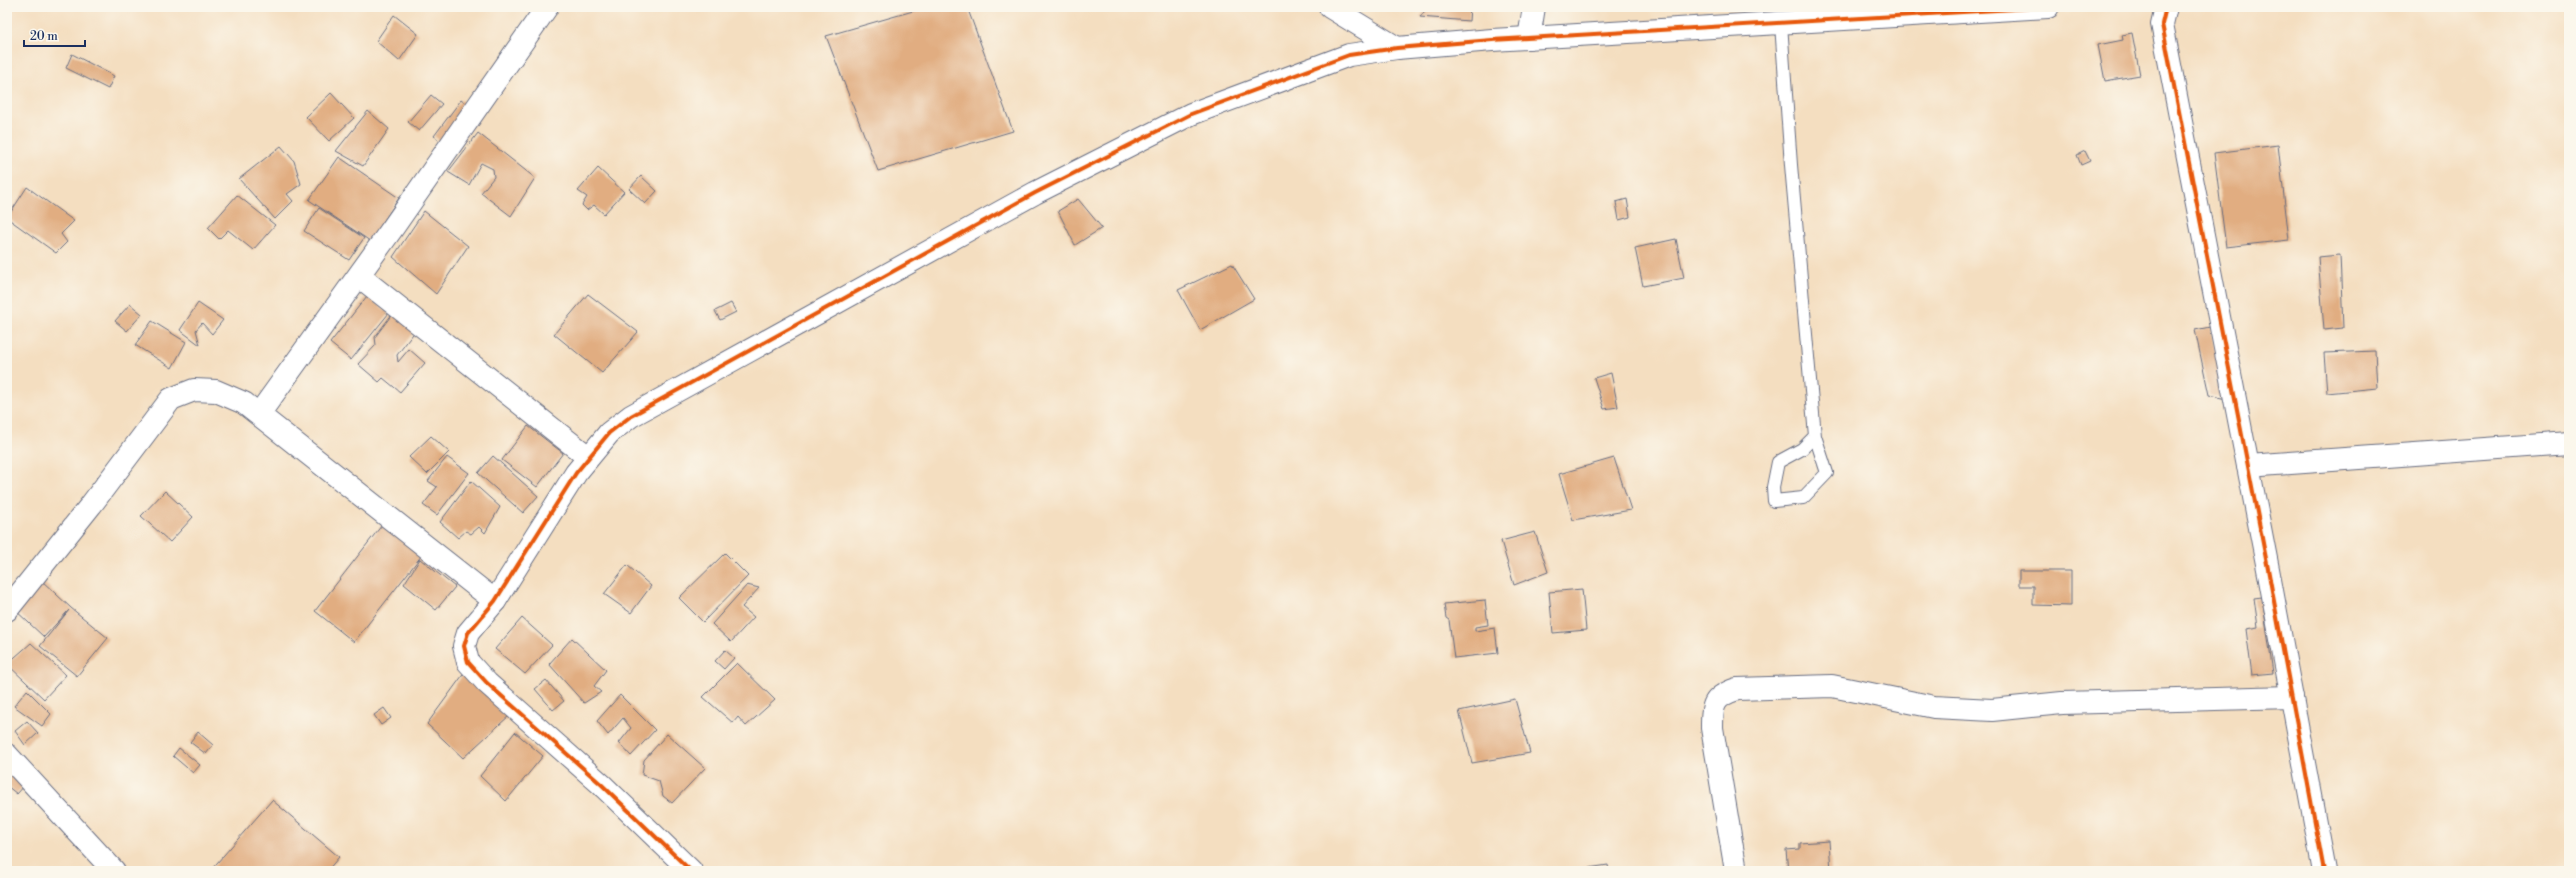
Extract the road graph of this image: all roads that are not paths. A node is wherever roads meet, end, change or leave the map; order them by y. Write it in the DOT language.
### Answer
graph roads {
  1 [pos="547,7"];
  2 [pos="1330,7"];
  3 [pos="1534,7"];
  4 [pos="2048,7"];
  5 [pos="2166,7"];
  6 [pos="1920,11"];
  7 [pos="1775,18"];
  8 [pos="1528,38"];
  9 [pos="1397,48"];
  10 [pos="359,276"];
  11 [pos="259,414"];
  12 [pos="1815,436"];
  13 [pos="2569,444"];
  14 [pos="588,457"];
  15 [pos="2248,466"];
  16 [pos="495,601"];
  17 [pos="7,610"];
  18 [pos="2292,697"];
  19 [pos="7,755"];
  20 [pos="114,871"];
  21 [pos="691,871"];
  22 [pos="1736,871"];
  23 [pos="2324,871"];
  1 -- 10 [label="street"];
  2 -- 9 [label="street"];
  3 -- 8 [label="street"];
  4 -- 6 [label="street"];
  5 -- 15 [label="street"];
  6 -- 7 [label="street"];
  7 -- 8 [label="street"];
  7 -- 12 [label="lane"];
  8 -- 9 [label="street"];
  9 -- 14 [label="street"];
  10 -- 11 [label="street"];
  10 -- 14 [label="street"];
  11 -- 16 [label="street"];
  11 -- 17 [label="street"];
  12 -- 12 [label="lane"];
  13 -- 15 [label="street"];
  14 -- 16 [label="street"];
  15 -- 18 [label="street"];
  16 -- 21 [label="street"];
  18 -- 22 [label="street"];
  18 -- 23 [label="street"];
  19 -- 20 [label="street"];
}
